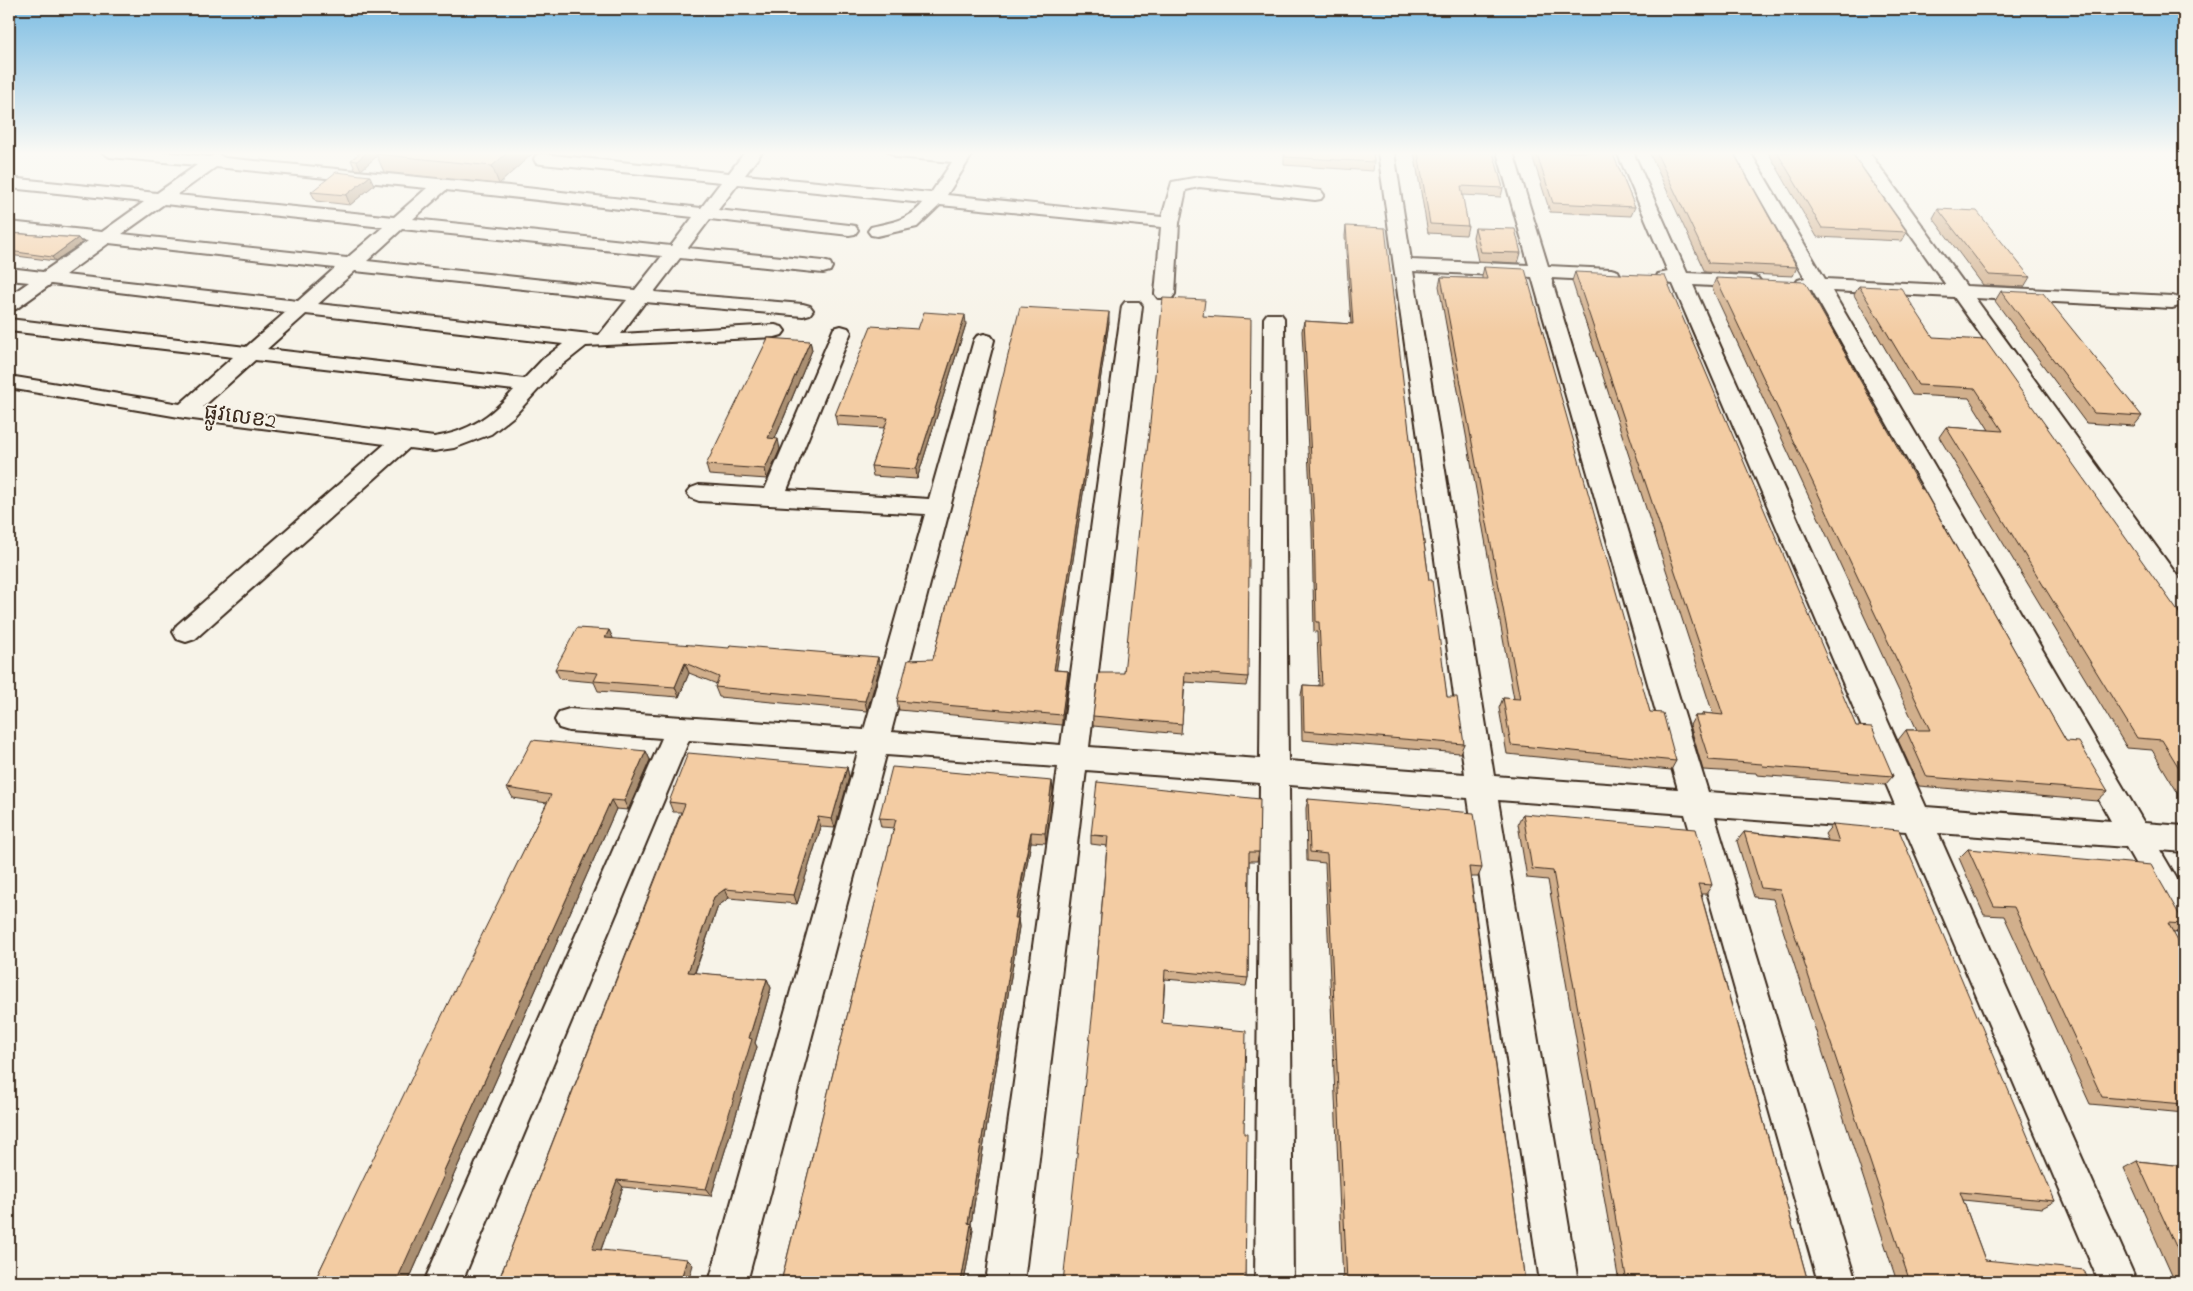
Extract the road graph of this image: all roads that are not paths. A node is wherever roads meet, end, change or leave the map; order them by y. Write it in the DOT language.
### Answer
graph roads {
  1 [pos="141,212"];
  2 [pos="285,212"];
  3 [pos="410,212"];
  4 [pos="699,212"];
  5 [pos="923,212"];
  6 [pos="1069,212"];
  7 [pos="1172,212"];
  8 [pos="1396,212"];
  9 [pos="1523,212"];
  10 [pos="1651,212"];
  11 [pos="1777,212"];
  12 [pos="1903,212"];
  13 [pos="706,213"];
  14 [pos="1170,223"];
  15 [pos="396,224"];
  16 [pos="9,227"];
  17 [pos="849,230"];
  18 [pos="877,230"];
  19 [pos="105,237"];
  20 [pos="676,253"];
  21 [pos="351,264"];
  22 [pos="1404,265"];
  23 [pos="822,268"];
  24 [pos="1540,272"];
  25 [pos="9,274"];
  26 [pos="1630,276"];
  27 [pos="1650,277"];
  28 [pos="47,278"];
  29 [pos="1680,278"];
  30 [pos="1769,283"];
  31 [pos="1789,284"];
  32 [pos="1819,285"];
  33 [pos="1960,292"];
  34 [pos="1164,294"];
  35 [pos="640,296"];
  36 [pos="2172,302"];
  37 [pos="9,305"];
  38 [pos="303,306"];
  39 [pos="1132,306"];
  40 [pos="803,310"];
  41 [pos="1274,318"];
  42 [pos="9,325"];
  43 [pos="775,331"];
  44 [pos="841,332"];
  45 [pos="582,340"];
  46 [pos="984,340"];
  47 [pos="606,341"];
  48 [pos="251,353"];
  49 [pos="9,382"];
  50 [pos="530,386"];
  51 [pos="185,410"];
  52 [pos="404,440"];
  53 [pos="699,493"];
  54 [pos="773,497"];
  55 [pos="939,507"];
  56 [pos="2184,603"];
  57 [pos="186,632"];
  58 [pos="569,720"];
  59 [pos="680,728"];
  60 [pos="875,743"];
  61 [pos="1073,757"];
  62 [pos="1274,772"];
  63 [pos="1481,788"];
  64 [pos="1696,803"];
  65 [pos="1916,819"];
  66 [pos="2136,836"];
  67 [pos="2184,839"];
  68 [pos="2184,920"];
  69 [pos="443,1282"];
  70 [pos="728,1282"];
  71 [pos="1005,1282"];
  72 [pos="1274,1282"];
  73 [pos="1559,1282"];
  74 [pos="1837,1282"];
  75 [pos="2118,1282"];
  1 -- 19 [label="street"];
  2 -- 15 [label="street"];
  3 -- 15 [label="street"];
  4 -- 13 [label="street"];
  5 -- 18 [label="street"];
  6 -- 14 [label="street"];
  7 -- 14 [label="street"];
  8 -- 22 [label="street"];
  9 -- 24 [label="street"];
  10 -- 29 [label="street"];
  11 -- 32 [label="street"];
  12 -- 33 [label="street"];
  13 -- 17 [label="street"];
  13 -- 20 [label="street"];
  14 -- 34 [label="street"];
  15 -- 20 [label="street"];
  15 -- 21 [label="street"];
  16 -- 19 [label="street"];
  19 -- 21 [label="street"];
  19 -- 28 [label="street"];
  20 -- 23 [label="street"];
  20 -- 35 [label="street"];
  21 -- 35 [label="street"];
  21 -- 38 [label="street"];
  22 -- 24 [label="street"];
  22 -- 63 [label="street"];
  24 -- 26 [label="street"];
  24 -- 64 [label="street"];
  25 -- 28 [label="street"];
  27 -- 29 [label="street"];
  28 -- 37 [label="street"];
  28 -- 38 [label="street"];
  29 -- 30 [label="street"];
  29 -- 65 [label="street"];
  31 -- 32 [label="street"];
  32 -- 33 [label="street"];
  32 -- 66 [label="street"];
  33 -- 36 [label="street"];
  33 -- 56 [label="street"];
  35 -- 40 [label="street"];
  35 -- 47 [label="street"];
  38 -- 45 [label="street"];
  38 -- 48 [label="street"];
  39 -- 61 [label="street"];
  41 -- 62 [label="street"];
  42 -- 48 [label="street"];
  43 -- 47 [label="street"];
  44 -- 54 [label="street"];
  45 -- 47 [label="street"];
  45 -- 50 [label="street"];
  46 -- 55 [label="street"];
  48 -- 50 [label="street"];
  48 -- 51 [label="street"];
  49 -- 51 [label="street, ផ្លូវលេខ2"];
  50 -- 52 [label="street, ផ្លូវលេខ2"];
  51 -- 52 [label="street, ផ្លូវលេខ2"];
  52 -- 57 [label="street"];
  53 -- 54 [label="street"];
  54 -- 55 [label="street"];
  55 -- 60 [label="street"];
  58 -- 59 [label="street"];
  59 -- 60 [label="street"];
  59 -- 69 [label="street"];
  60 -- 61 [label="street"];
  60 -- 70 [label="street"];
  61 -- 62 [label="street"];
  61 -- 71 [label="street"];
  62 -- 63 [label="street"];
  62 -- 72 [label="street"];
  63 -- 64 [label="street"];
  63 -- 73 [label="street"];
  64 -- 65 [label="street"];
  64 -- 74 [label="street"];
  65 -- 66 [label="street"];
  65 -- 75 [label="street"];
  66 -- 67 [label="street"];
  66 -- 68 [label="street"];
}
